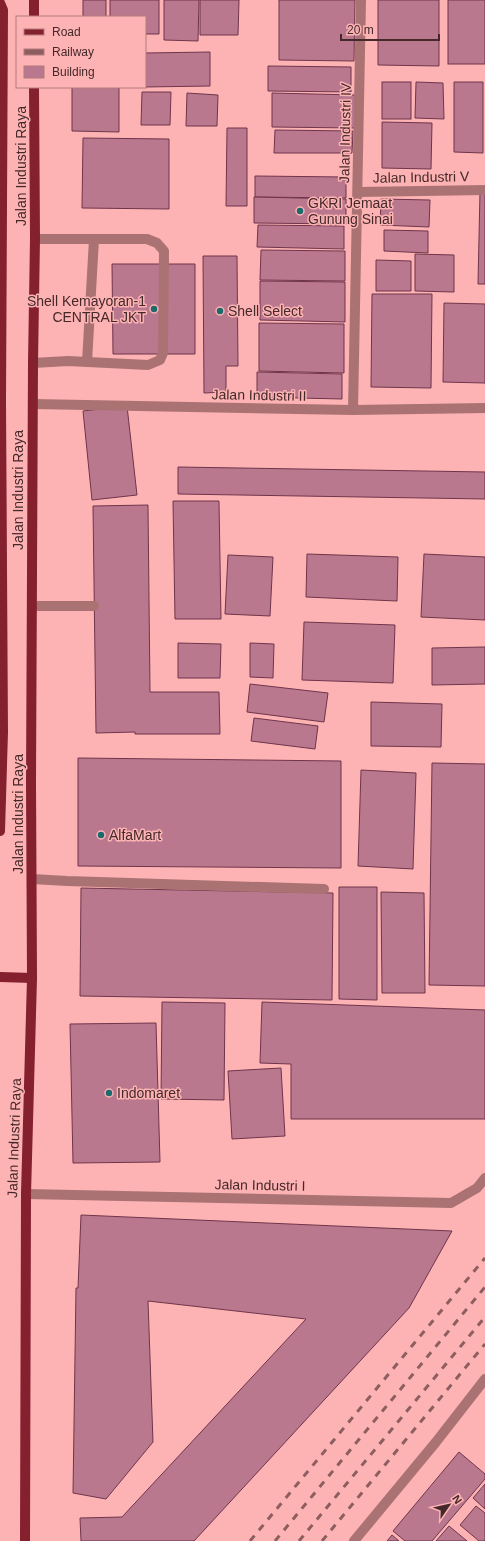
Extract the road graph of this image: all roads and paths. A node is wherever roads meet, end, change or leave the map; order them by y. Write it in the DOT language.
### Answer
graph roads {
  1 [pos="34,0"];
  2 [pos="361,0"];
  3 [pos="0,3"];
  4 [pos="34,16"];
  5 [pos="34,88"];
  6 [pos="485,190"];
  7 [pos="358,192"];
  8 [pos="35,239"];
  9 [pos="94,239"];
  10 [pos="87,362"];
  11 [pos="33,363"];
  12 [pos="33,404"];
  13 [pos="485,408"];
  14 [pos="353,410"];
  15 [pos="32,606"];
  16 [pos="94,606"];
  17 [pos="2,732"];
  18 [pos="0,831"];
  19 [pos="32,879"];
  20 [pos="324,889"];
  21 [pos="0,977"];
  22 [pos="32,978"];
  23 [pos="485,1178"];
  24 [pos="26,1194"];
  25 [pos="485,1379"];
  26 [pos="25,1541"];
  27 [pos="354,1541"];
  1 -- 4 [label="main road"];
  2 -- 7 [label="street, Jalan Industri IV"];
  3 -- 17 [label="main road, Jalan Industri Raya"];
  5 -- 8 [label="main road, Jalan Industri Raya"];
  6 -- 7 [label="street, Jalan Industri V"];
  7 -- 14 [label="street, Jalan Industri IV"];
  8 -- 9 [label="street"];
  8 -- 11 [label="main road, Jalan Industri Raya"];
  9 -- 10 [label="street"];
  9 -- 10 [label="street"];
  10 -- 11 [label="street"];
  11 -- 12 [label="main road, Jalan Industri Raya"];
  12 -- 14 [label="street, Jalan Industri II"];
  12 -- 15 [label="main road, Jalan Industri Raya"];
  13 -- 14 [label="street, Jalan Industri II"];
  15 -- 16 [label="street"];
  15 -- 19 [label="main road, Jalan Industri Raya"];
  17 -- 18 [label="main road, Jalan Industri Raya"];
  19 -- 20 [label="street"];
  19 -- 22 [label="main road, Jalan Industri Raya"];
  21 -- 22 [label="main road"];
  22 -- 24 [label="main road, Jalan Industri Raya"];
  23 -- 24 [label="street, Jalan Industri I"];
  24 -- 26 [label="main road, Jalan Industri Raya"];
  25 -- 27 [label="street"];
}
